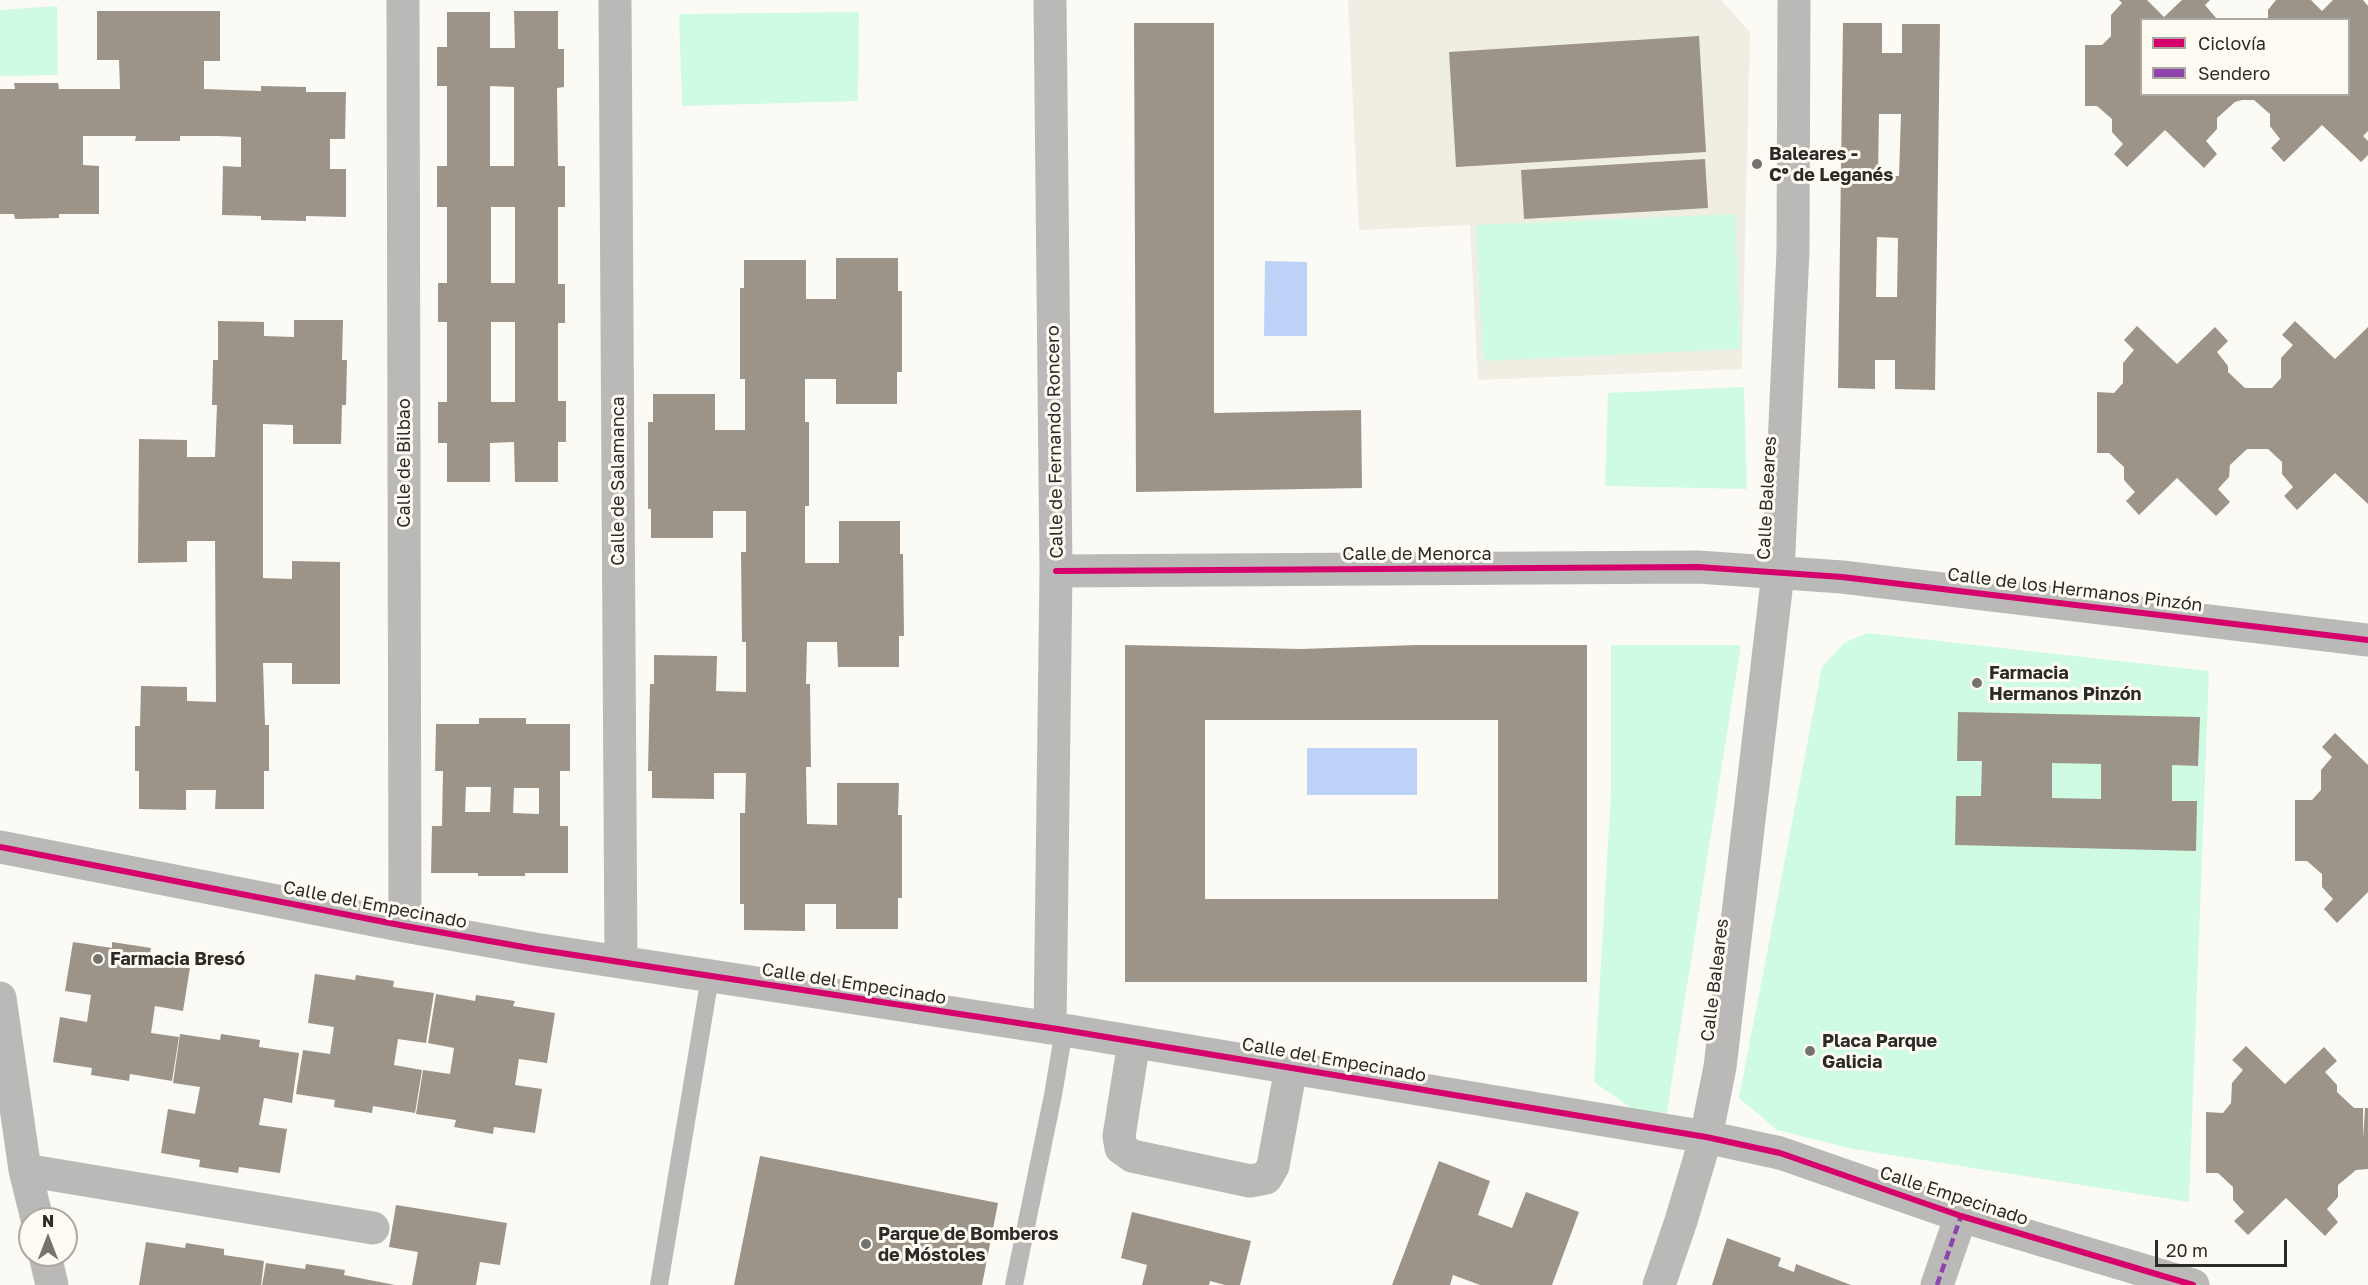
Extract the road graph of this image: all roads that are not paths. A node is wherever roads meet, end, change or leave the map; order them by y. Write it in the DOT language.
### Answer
graph roads {
  1 [pos="403,0"];
  2 [pos="615,0"];
  3 [pos="1050,0"];
  4 [pos="1794,0"];
  5 [pos="1056,571"];
  6 [pos="1779,573"];
  7 [pos="2368,640"];
  8 [pos="0,847"];
  9 [pos="405,926"];
  10 [pos="621,962"];
  11 [pos="710,977"];
  12 [pos="0,998"];
  13 [pos="1057,1029"];
  14 [pos="1134,1042"];
  15 [pos="1291,1068"];
  16 [pos="1707,1137"];
  17 [pos="25,1170"];
  18 [pos="33,1207"];
  19 [pos="1961,1216"];
  20 [pos="374,1228"];
  21 [pos="48,1267"];
  22 [pos="52,1285"];
  23 [pos="659,1285"];
  24 [pos="1014,1285"];
  25 [pos="1659,1285"];
  26 [pos="1937,1285"];
  27 [pos="2193,1285"];
  1 -- 9 [label="street, Calle de Bilbao"];
  2 -- 10 [label="street, Calle de Salamanca"];
  3 -- 5 [label="street, Calle de Fernando Roncero"];
  4 -- 6 [label="street, Calle Baleares"];
  5 -- 6 [label="street, Calle de Menorca"];
  5 -- 13 [label="street, Calle de Fernando Roncero"];
  6 -- 7 [label="street, Calle de los Hermanos Pinzón"];
  6 -- 16 [label="street, Calle Baleares"];
  8 -- 9 [label="street, Calle del Empecinado"];
  9 -- 10 [label="street, Calle del Empecinado"];
  10 -- 11 [label="street, Calle del Empecinado"];
  11 -- 13 [label="street, Calle del Empecinado"];
  11 -- 23 [label="lane"];
  12 -- 17 [label="street"];
  13 -- 14 [label="street, Calle del Empecinado"];
  13 -- 24 [label="lane"];
  14 -- 15 [label="street, Calle del Empecinado"];
  14 -- 15 [label="street"];
  15 -- 16 [label="street, Calle del Empecinado"];
  16 -- 19 [label="street, Calle Empecinado"];
  16 -- 25 [label="street, Calle Baleares"];
  17 -- 18 [label="street"];
  17 -- 20 [label="street"];
  19 -- 26 [label="street"];
  19 -- 27 [label="street, Calle Empecinado"];
  21 -- 22 [label="street"];
}
